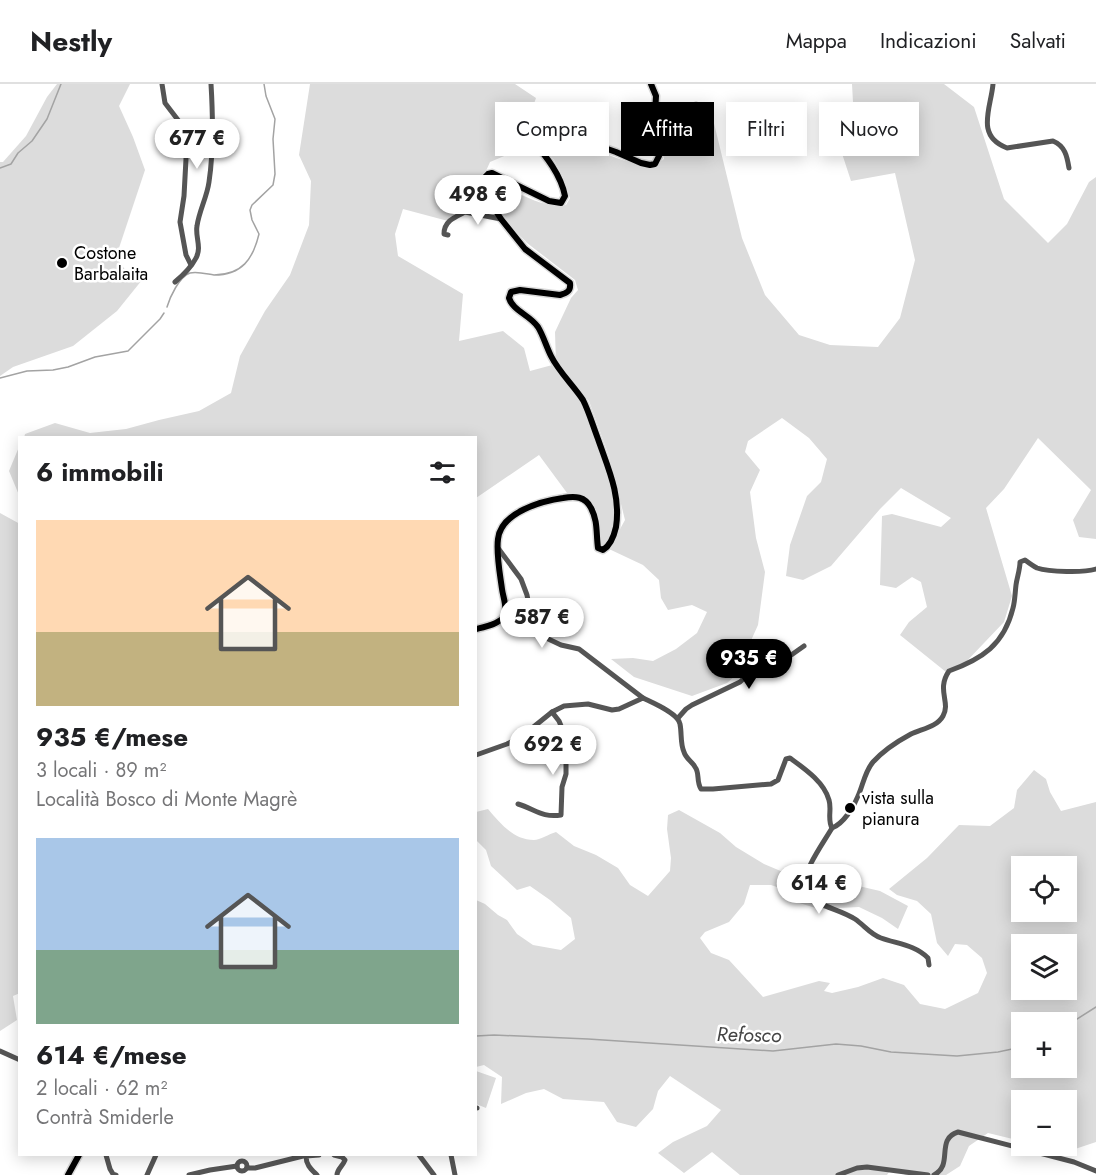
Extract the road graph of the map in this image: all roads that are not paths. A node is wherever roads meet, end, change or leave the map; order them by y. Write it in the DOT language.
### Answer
graph roads {
  1 [pos="162,84"];
  2 [pos="211,84"];
  3 [pos="651,84"];
  4 [pos="993,84"];
  5 [pos="1069,168"];
  6 [pos="501,219"];
  7 [pos="448,235"];
  8 [pos="191,266"];
  9 [pos="175,282"];
  10 [pos="498,548"];
  11 [pos="1096,569"];
  12 [pos="477,629"];
  13 [pos="804,646"];
  14 [pos="643,698"];
  15 [pos="552,712"];
  16 [pos="678,718"];
  17 [pos="477,755"];
  18 [pos="518,804"];
  19 [pos="832,828"];
  20 [pos="929,965"];
  21 [pos="0,1051"];
  22 [pos="18,1059"];
  23 [pos="78,1156"];
  24 [pos="106,1156"];
  25 [pos="156,1156"];
  26 [pos="237,1156"];
  27 [pos="303,1156"];
  28 [pos="307,1156"];
  29 [pos="338,1156"];
  30 [pos="419,1156"];
  31 [pos="450,1156"];
  32 [pos="239,1164"];
  33 [pos="243,1171"];
  34 [pos="1096,1171"];
  35 [pos="68,1175"];
  36 [pos="116,1175"];
  37 [pos="147,1175"];
  38 [pos="189,1175"];
  39 [pos="317,1175"];
  40 [pos="337,1175"];
  41 [pos="434,1175"];
  42 [pos="455,1175"];
  43 [pos="838,1175"];
  44 [pos="928,1175"];
  45 [pos="934,1175"];
  1 -- 8 [label="street"];
  2 -- 8 [label="street"];
  3 -- 6 [label="main road"];
  4 -- 5 [label="street"];
  6 -- 7 [label="street"];
  6 -- 10 [label="main road"];
  8 -- 9 [label="street"];
  10 -- 12 [label="main road"];
  10 -- 14 [label="street"];
  11 -- 19 [label="street"];
  13 -- 16 [label="street"];
  14 -- 15 [label="street"];
  14 -- 16 [label="street"];
  15 -- 17 [label="street"];
  15 -- 18 [label="street"];
  16 -- 19 [label="street"];
  19 -- 20 [label="street"];
  21 -- 22 [label="street"];
  23 -- 35 [label="main road"];
  24 -- 36 [label="street"];
  25 -- 37 [label="street"];
  26 -- 32 [label="street"];
  27 -- 33 [label="street"];
  28 -- 39 [label="street"];
  29 -- 40 [label="street"];
  30 -- 41 [label="street"];
  31 -- 42 [label="street"];
  32 -- 33 [label="street"];
  32 -- 33 [label="street"];
  32 -- 38 [label="street"];
  34 -- 45 [label="street"];
  43 -- 44 [label="street"];
}
